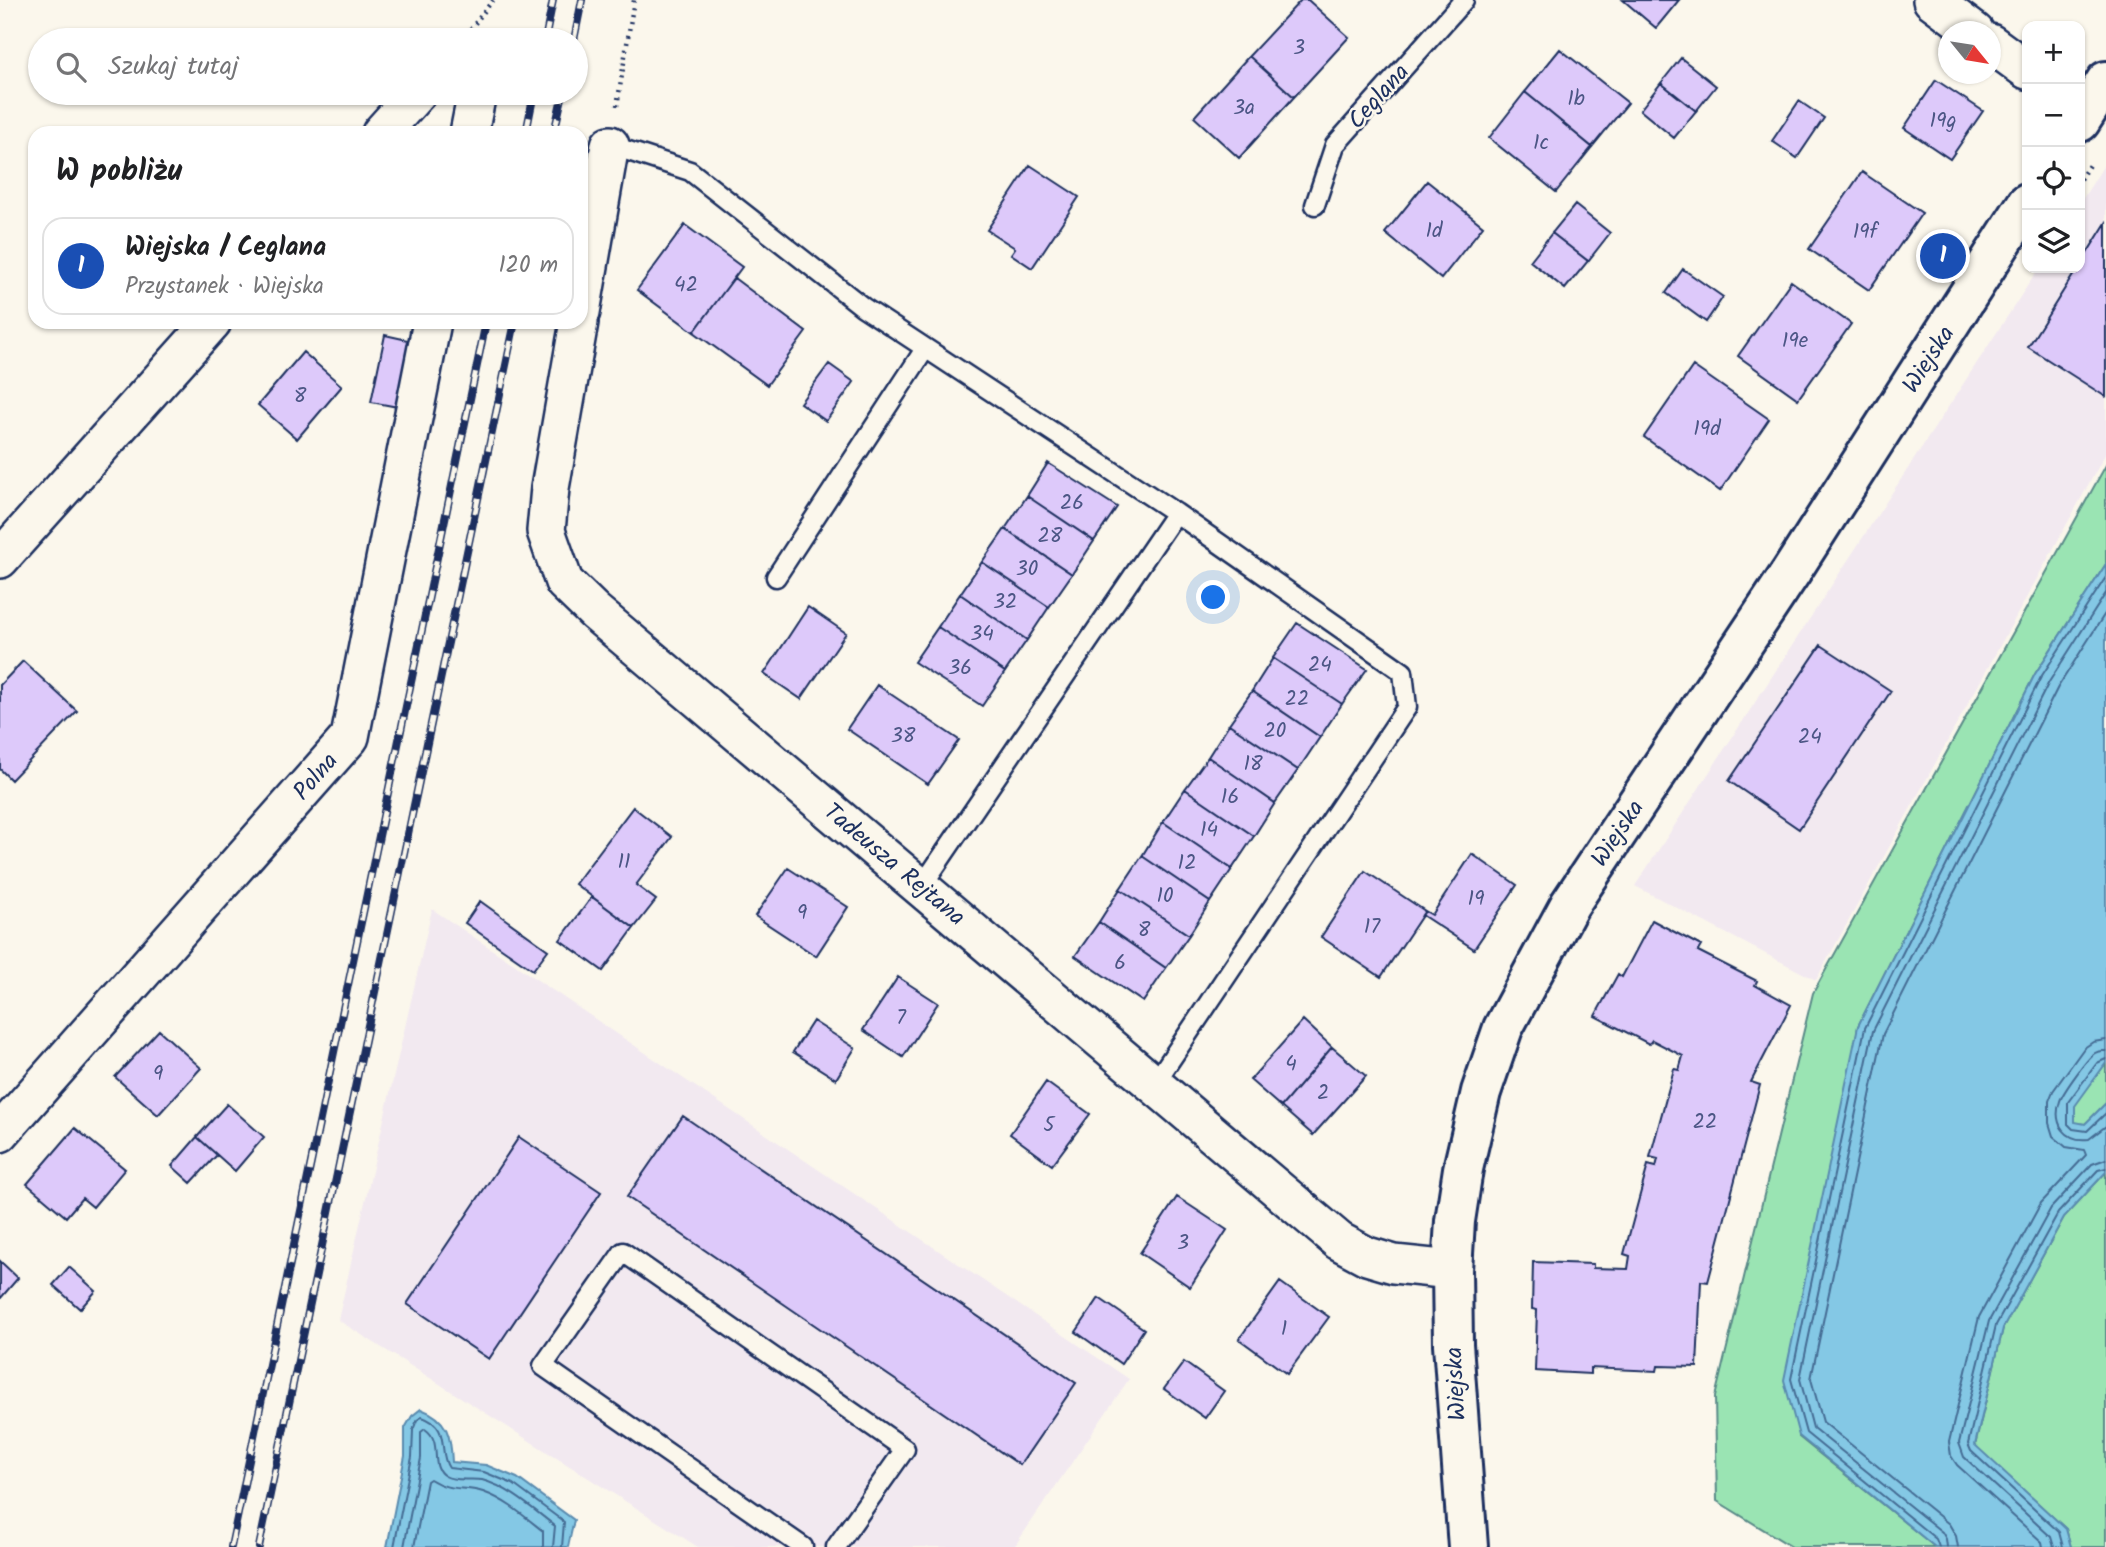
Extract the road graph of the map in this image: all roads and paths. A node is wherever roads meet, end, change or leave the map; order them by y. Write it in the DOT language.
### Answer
graph roads {
  1 [pos="493,0"];
  2 [pos="634,0"];
  3 [pos="1464,0"];
  4 [pos="1932,0"];
  5 [pos="1960,21"];
  6 [pos="471,28"];
  7 [pos="2001,51"];
  8 [pos="2022,66"];
  9 [pos="2106,81"];
  10 [pos="406,105"];
  11 [pos="475,105"];
  12 [pos="2085,111"];
  13 [pos="387,126"];
  14 [pos="470,126"];
  15 [pos="610,145"];
  16 [pos="1315,205"];
  17 [pos="2023,210"];
  18 [pos="588,272"];
  19 [pos="206,329"];
  20 [pos="431,329"];
  21 [pos="578,329"];
  22 [pos="925,349"];
  23 [pos="1176,513"];
  24 [pos="0,559"];
  25 [pos="776,577"];
  26 [pos="922,886"];
  27 [pos="1155,1083"];
  28 [pos="0,1133"];
  29 [pos="1452,1270"];
  30 [pos="803,1547"];
  31 [pos="836,1547"];
  32 [pos="1468,1547"];
  1 -- 6 [label="path"];
  2 -- 15 [label="path"];
  3 -- 16 [label="lane, Ceglana"];
  4 -- 5 [label="street"];
  7 -- 8 [label="street"];
  9 -- 12 [label="street"];
  10 -- 13 [label="street"];
  11 -- 14 [label="street"];
  15 -- 18 [label="street"];
  15 -- 22 [label="lane"];
  17 -- 29 [label="street, Wiejska"];
  19 -- 24 [label="street"];
  20 -- 28 [label="street, Polna"];
  21 -- 26 [label="street, Tadeusza Rejtana"];
  22 -- 23 [label="lane"];
  22 -- 25 [label="lane"];
  23 -- 26 [label="lane"];
  23 -- 27 [label="lane"];
  26 -- 27 [label="street, Tadeusza Rejtana"];
  27 -- 29 [label="street, Tadeusza Rejtana"];
  29 -- 32 [label="street, Wiejska"];
  30 -- 31 [label="lane"];
}
